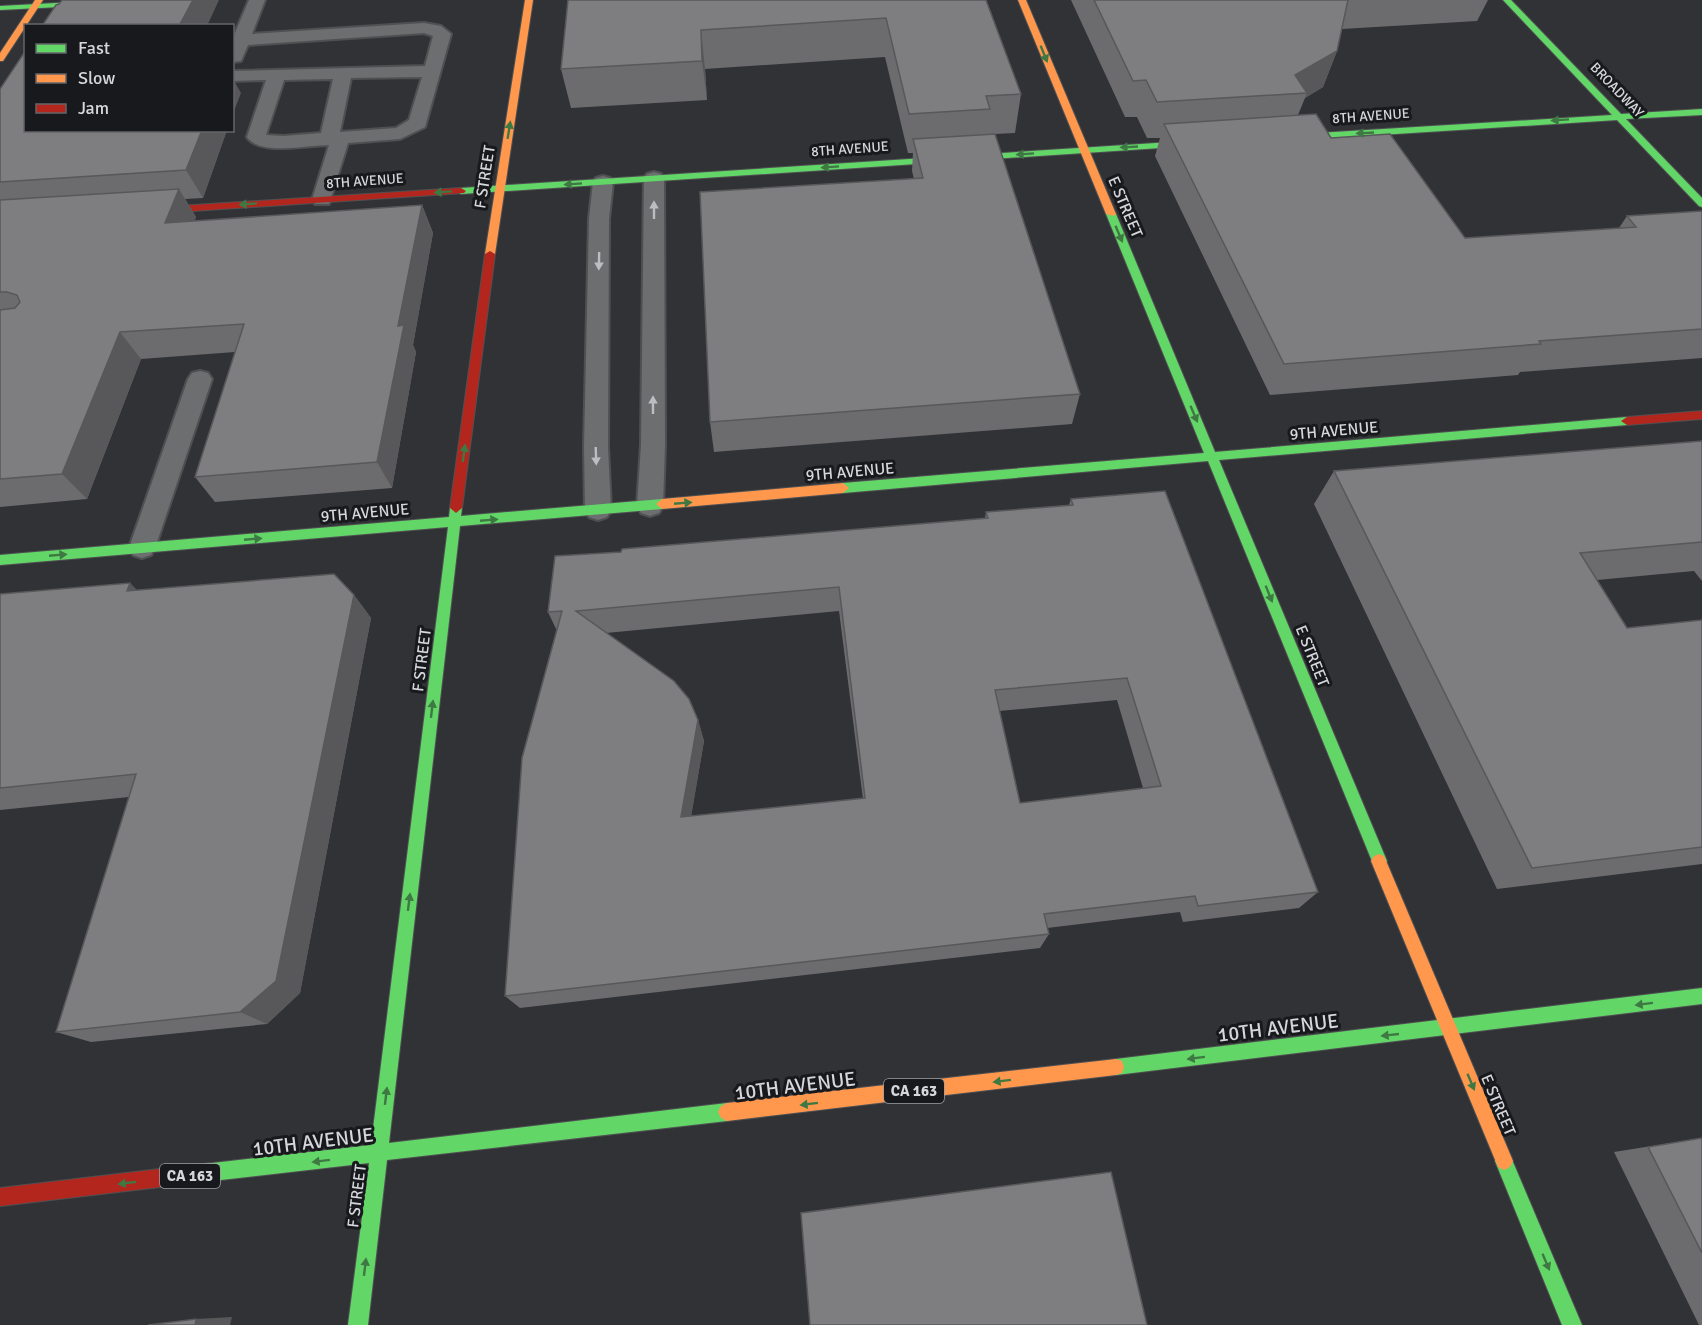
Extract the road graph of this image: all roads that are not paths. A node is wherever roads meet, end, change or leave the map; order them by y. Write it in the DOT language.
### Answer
graph roads {
  1 [pos="159,0"];
  2 [pos="257,0"];
  3 [pos="529,0"];
  4 [pos="1022,0"];
  5 [pos="1507,0"];
  6 [pos="37,3"];
  7 [pos="0,8"];
  8 [pos="241,40"];
  9 [pos="234,57"];
  10 [pos="0,59"];
  11 [pos="432,71"];
  12 [pos="343,74"];
  13 [pos="234,76"];
  14 [pos="276,77"];
  15 [pos="1702,111"];
  16 [pos="1618,116"];
  17 [pos="334,138"];
  18 [pos="1273,139"];
  19 [pos="1214,142"];
  20 [pos="1083,150"];
  21 [pos="654,178"];
  22 [pos="603,182"];
  23 [pos="501,188"];
  24 [pos="322,200"];
  25 [pos="1702,204"];
  26 [pos="131,212"];
  27 [pos="200,379"];
  28 [pos="1702,415"];
  29 [pos="1213,458"];
  30 [pos="650,506"];
  31 [pos="598,510"];
  32 [pos="454,522"];
  33 [pos="142,548"];
  34 [pos="0,560"];
  35 [pos="1702,996"];
  36 [pos="1448,1028"];
  37 [pos="379,1154"];
  38 [pos="0,1197"];
  39 [pos="358,1325"];
  40 [pos="1572,1325"];
  1 -- 6 [label="street"];
  2 -- 8 [label="lane"];
  23 -- 3 [label="street, F STREET, one-way"];
  4 -- 20 [label="street, E STREET, one-way"];
  5 -- 16 [label="street, BROADWAY"];
  6 -- 7 [label="street"];
  6 -- 10 [label="street"];
  8 -- 9 [label="lane"];
  8 -- 11 [label="lane"];
  11 -- 12 [label="lane"];
  11 -- 17 [label="lane"];
  12 -- 14 [label="lane"];
  12 -- 17 [label="lane"];
  13 -- 14 [label="lane"];
  14 -- 17 [label="lane"];
  15 -- 16 [label="street, 8TH AVENUE"];
  16 -- 18 [label="street, 8TH AVENUE, one-way"];
  16 -- 25 [label="street, BROADWAY"];
  17 -- 24 [label="lane"];
  19 -- 20 [label="street, 8TH AVENUE, one-way"];
  20 -- 21 [label="street, 8TH AVENUE, one-way"];
  20 -- 29 [label="street, E STREET, one-way"];
  21 -- 22 [label="street, 8TH AVENUE"];
  30 -- 21 [label="lane, one-way"];
  22 -- 23 [label="street, 8TH AVENUE, one-way"];
  22 -- 31 [label="lane, one-way"];
  23 -- 24 [label="street, 8TH AVENUE, one-way"];
  32 -- 23 [label="street, F STREET, one-way"];
  24 -- 26 [label="street, 8TH AVENUE, one-way"];
  27 -- 33 [label="lane"];
  28 -- 29 [label="street, 9TH AVENUE"];
  30 -- 29 [label="street, 9TH AVENUE, one-way"];
  29 -- 36 [label="street, E STREET, one-way"];
  30 -- 31 [label="street, 9TH AVENUE"];
  32 -- 31 [label="street, 9TH AVENUE, one-way"];
  33 -- 32 [label="street, 9TH AVENUE, one-way"];
  37 -- 32 [label="street, F STREET, one-way"];
  34 -- 33 [label="street, 9TH AVENUE, one-way"];
  35 -- 36 [label="street, 10TH AVENUE, one-way"];
  36 -- 37 [label="street, 10TH AVENUE / CA 163, one-way"];
  36 -- 40 [label="street, E STREET, one-way"];
  37 -- 38 [label="street, 10TH AVENUE / CA 163, one-way"];
  39 -- 37 [label="street, F STREET, one-way"];
}
